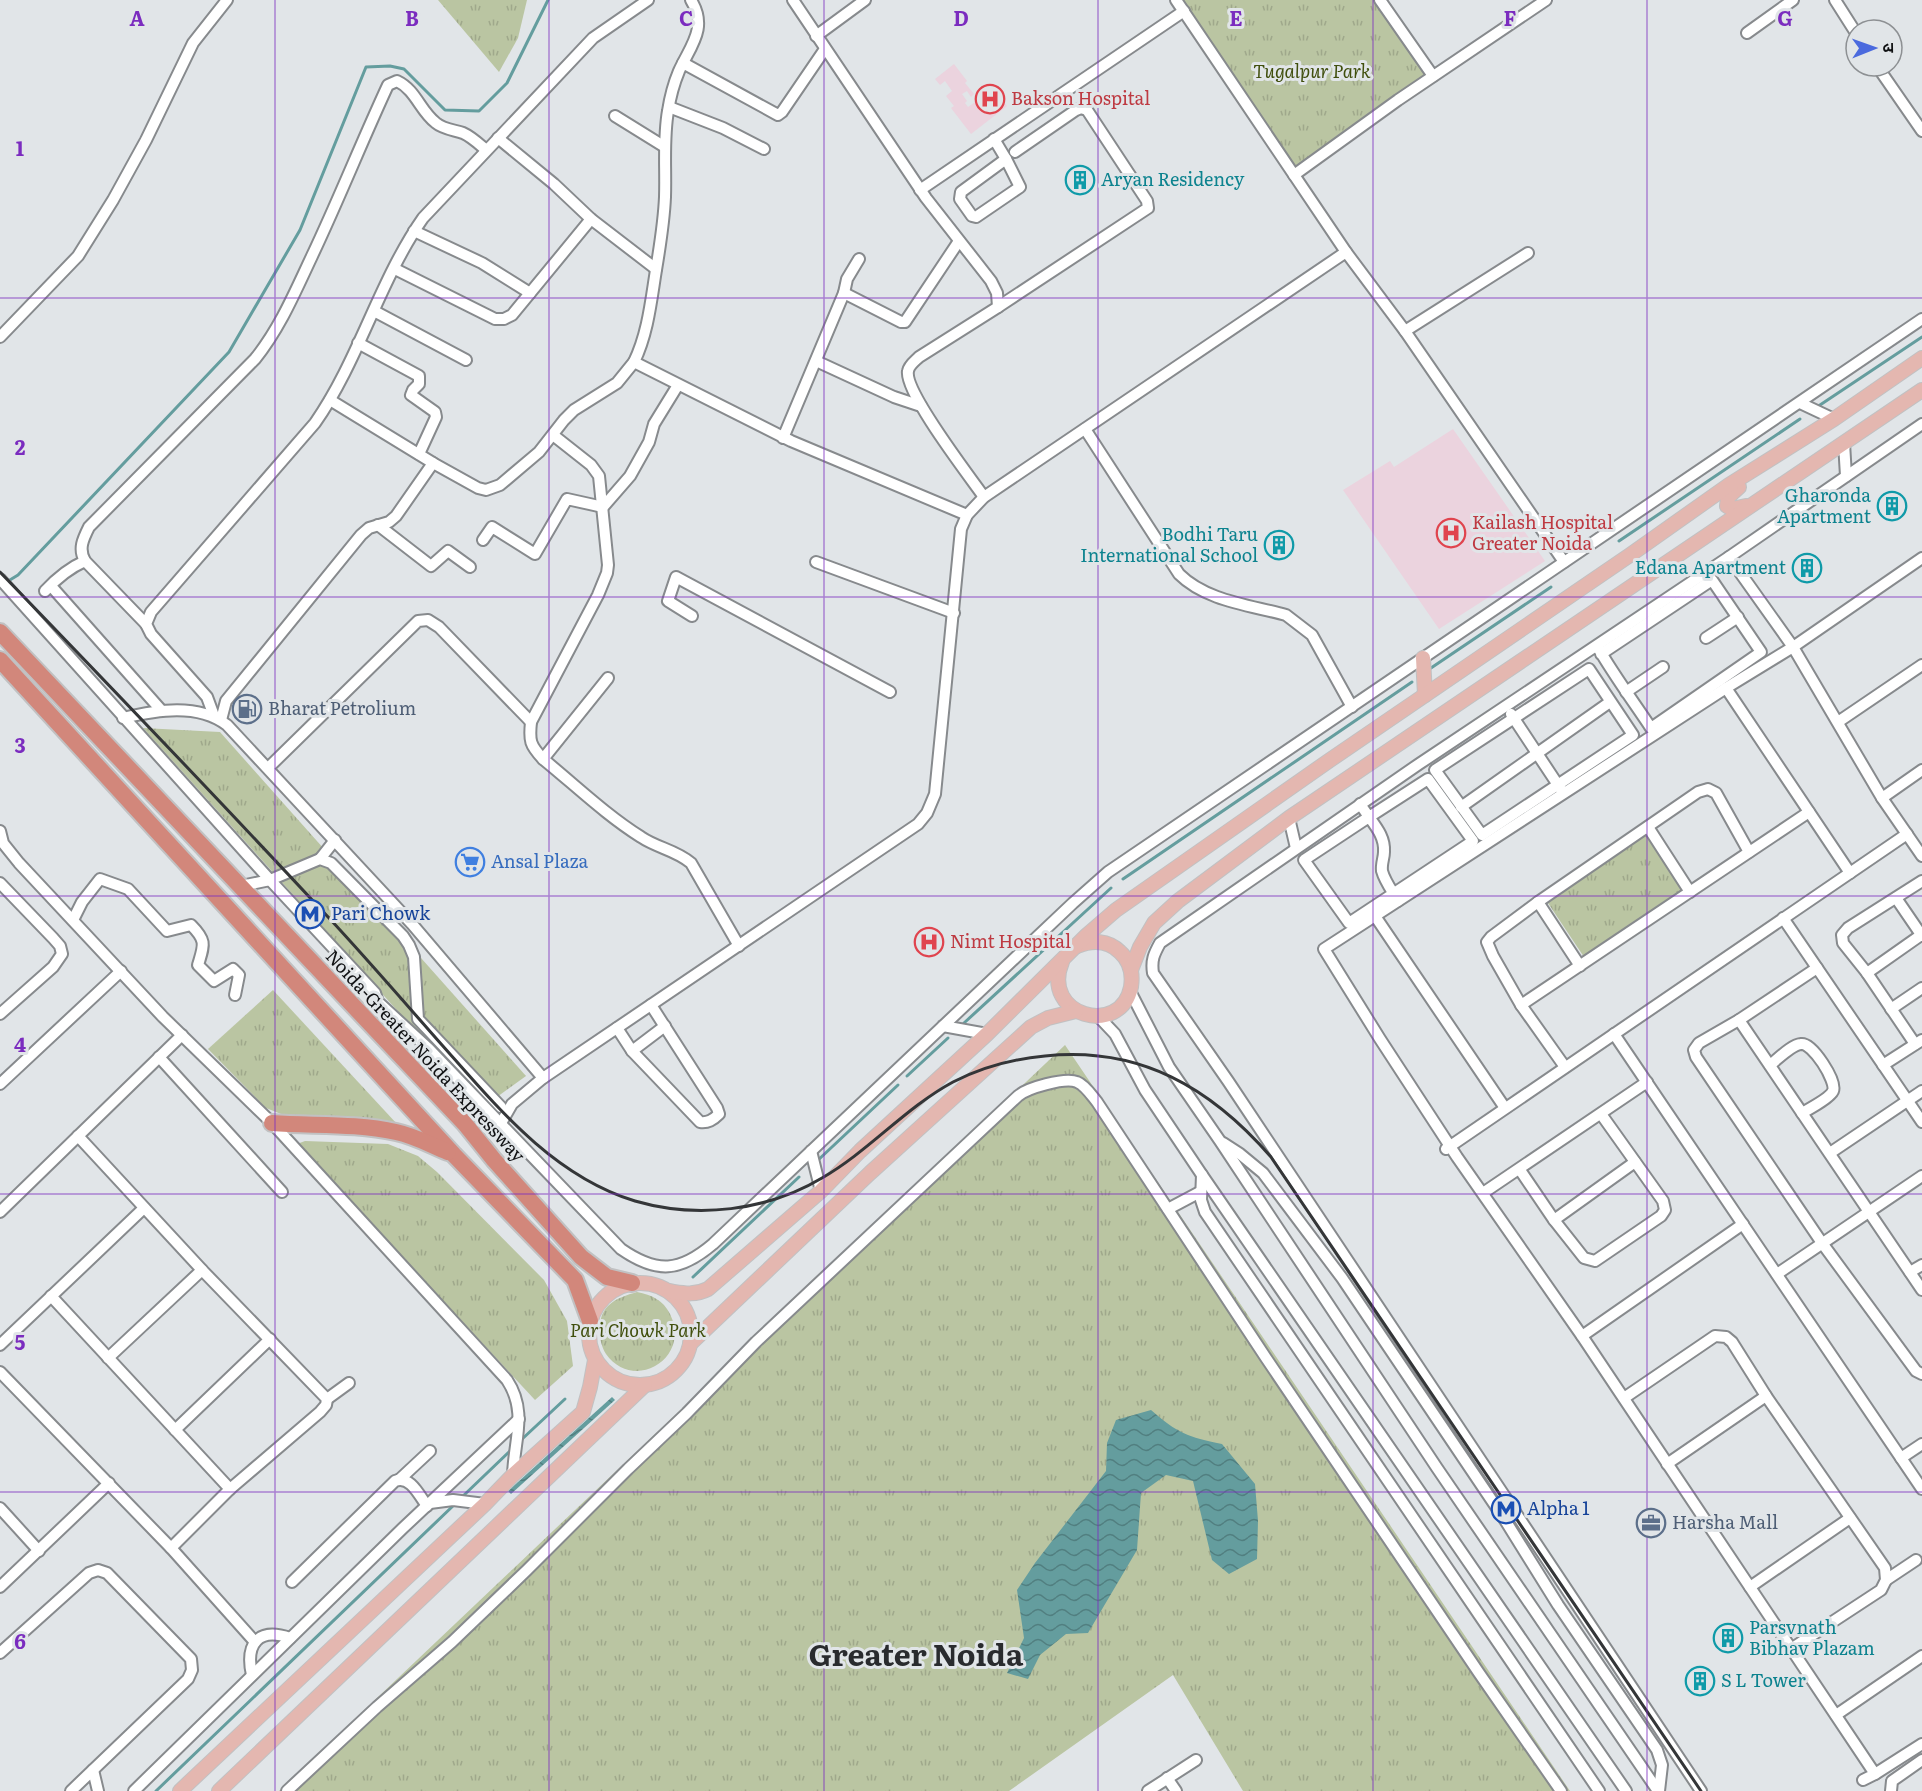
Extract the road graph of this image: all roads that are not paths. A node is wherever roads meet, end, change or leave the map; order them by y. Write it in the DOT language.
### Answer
graph roads {
  1 [pos="227,0"];
  2 [pos="648,0"];
  3 [pos="691,0"];
  4 [pos="793,0"];
  5 [pos="865,0"];
  6 [pos="1176,0"];
  7 [pos="1380,0"];
  8 [pos="1546,0"];
  9 [pos="1793,0"];
  10 [pos="1835,0"];
  11 [pos="1184,11"];
  12 [pos="1846,18"];
  13 [pos="1747,33"];
  14 [pos="816,36"];
  15 [pos="825,49"];
  16 [pos="683,63"];
  17 [pos="1433,76"];
  18 [pos="1885,78"];
  19 [pos="669,107"];
  20 [pos="1039,109"];
  21 [pos="615,116"];
  22 [pos="1049,128"];
  23 [pos="1922,131"];
  24 [pos="498,138"];
  25 [pos="994,140"];
  26 [pos="665,147"];
  27 [pos="764,149"];
  28 [pos="486,150"];
  29 [pos="1011,156"];
  30 [pos="1294,175"];
  31 [pos="920,190"];
  32 [pos="591,219"];
  33 [pos="414,231"];
  34 [pos="959,241"];
  35 [pos="1346,252"];
  36 [pos="1528,253"];
  37 [pos="859,259"];
  38 [pos="394,269"];
  39 [pos="656,269"];
  40 [pos="530,293"];
  41 [pos="844,293"];
  42 [pos="998,307"];
  43 [pos="374,311"];
  44 [pos="1922,319"];
  45 [pos="1405,331"];
  46 [pos="0,337"];
  47 [pos="358,343"];
  48 [pos="1922,358"];
  49 [pos="466,360"];
  50 [pos="634,362"];
  51 [pos="816,362"];
  52 [pos="678,385"];
  53 [pos="1922,390"];
  54 [pos="330,400"];
  55 [pos="1800,403"];
  56 [pos="921,406"];
  57 [pos="1834,419"];
  58 [pos="1922,424"];
  59 [pos="1085,429"];
  60 [pos="554,435"];
  61 [pos="783,438"];
  62 [pos="1844,443"];
  63 [pos="419,454"];
  64 [pos="432,463"];
  65 [pos="1752,471"];
  66 [pos="1846,476"];
  67 [pos="984,497"];
  68 [pos="1751,505"];
  69 [pos="603,507"];
  70 [pos="967,515"];
  71 [pos="378,525"];
  72 [pos="483,540"];
  73 [pos="1729,557"];
  74 [pos="1922,558"];
  75 [pos="85,561"];
  76 [pos="816,562"];
  77 [pos="1564,562"];
  78 [pos="470,567"];
  79 [pos="1710,575"];
  80 [pos="0,579"];
  81 [pos="954,613"];
  82 [pos="692,616"];
  83 [pos="1738,617"];
  84 [pos="146,624"];
  85 [pos="0,632"];
  86 [pos="1706,638"];
  87 [pos="1793,647"];
  88 [pos="1599,650"];
  89 [pos="1423,658"];
  90 [pos="0,660"];
  91 [pos="1922,665"];
  92 [pos="1663,667"];
  93 [pos="608,678"];
  94 [pos="1726,688"];
  95 [pos="890,692"];
  96 [pos="1626,692"];
  97 [pos="1425,695"];
  98 [pos="1610,702"];
  99 [pos="1507,706"];
  100 [pos="1352,707"];
  101 [pos="161,710"];
  102 [pos="123,718"];
  103 [pos="218,718"];
  104 [pos="1514,718"];
  105 [pos="531,722"];
  106 [pos="1838,722"];
  107 [pos="1537,753"];
  108 [pos="543,759"];
  109 [pos="268,768"];
  110 [pos="1922,770"];
  111 [pos="1561,790"];
  112 [pos="1882,798"];
  113 [pos="1360,804"];
  114 [pos="1461,807"];
  115 [pos="1809,812"];
  116 [pos="1369,817"];
  117 [pos="1289,818"];
  118 [pos="1648,827"];
  119 [pos="0,831"];
  120 [pos="1907,834"];
  121 [pos="335,840"];
  122 [pos="1296,848"];
  123 [pos="1749,852"];
  124 [pos="1922,856"];
  125 [pos="320,859"];
  126 [pos="1850,873"];
  127 [pos="270,880"];
  128 [pos="1922,881"];
  129 [pos="0,883"];
  130 [pos="241,886"];
  131 [pos="1690,892"];
  132 [pos="1396,897"];
  133 [pos="1896,898"];
  134 [pos="1538,902"];
  135 [pos="1375,916"];
  136 [pos="1783,918"];
  137 [pos="73,920"];
  138 [pos="421,935"];
  139 [pos="1922,935"];
  140 [pos="409,945"];
  141 [pos="739,946"];
  142 [pos="1077,946"];
  143 [pos="1063,960"];
  144 [pos="1580,966"];
  145 [pos="1817,968"];
  146 [pos="1131,970"];
  147 [pos="121,971"];
  148 [pos="1867,973"];
  149 [pos="1922,988"];
  150 [pos="1130,992"];
  151 [pos="235,995"];
  152 [pos="378,1002"];
  153 [pos="651,1005"];
  154 [pos="1521,1005"];
  155 [pos="1891,1009"];
  156 [pos="1076,1011"];
  157 [pos="0,1014"];
  158 [pos="1098,1016"];
  159 [pos="1739,1020"];
  160 [pos="371,1025"];
  161 [pos="665,1026"];
  162 [pos="943,1026"];
  163 [pos="617,1028"];
  164 [pos="987,1034"];
  165 [pos="1614,1034"];
  166 [pos="182,1035"];
  167 [pos="1918,1042"];
  168 [pos="632,1051"];
  169 [pos="159,1057"];
  170 [pos="1770,1065"];
  171 [pos="1883,1065"];
  172 [pos="1564,1067"];
  173 [pos="543,1078"];
  174 [pos="1647,1082"];
  175 [pos="0,1084"];
  176 [pos="1922,1091"];
  177 [pos="1908,1101"];
  178 [pos="506,1105"];
  179 [pos="1505,1108"];
  180 [pos="487,1110"];
  181 [pos="1802,1113"];
  182 [pos="1600,1114"];
  183 [pos="1922,1122"];
  184 [pos="272,1123"];
  185 [pos="501,1124"];
  186 [pos="78,1136"];
  187 [pos="1220,1141"];
  188 [pos="1448,1148"];
  189 [pos="811,1151"];
  190 [pos="1830,1153"];
  191 [pos="454,1155"];
  192 [pos="1635,1162"];
  193 [pos="1520,1170"];
  194 [pos="1202,1174"];
  195 [pos="1922,1176"];
  196 [pos="821,1191"];
  197 [pos="282,1192"];
  198 [pos="1200,1192"];
  199 [pos="1483,1193"];
  200 [pos="144,1208"];
  201 [pos="1168,1209"];
  202 [pos="1869,1211"];
  203 [pos="0,1212"];
  204 [pos="1554,1220"];
  205 [pos="1743,1224"];
  206 [pos="1822,1243"];
  207 [pos="1922,1265"];
  208 [pos="202,1270"];
  209 [pos="1910,1272"];
  210 [pos="1777,1274"];
  211 [pos="632,1283"];
  212 [pos="1922,1290"];
  213 [pos="668,1291"];
  214 [pos="51,1296"];
  215 [pos="590,1321"];
  216 [pos="1582,1336"];
  217 [pos="270,1339"];
  218 [pos="690,1344"];
  219 [pos="0,1345"];
  220 [pos="108,1358"];
  221 [pos="595,1360"];
  222 [pos="0,1372"];
  223 [pos="1922,1374"];
  224 [pos="349,1383"];
  225 [pos="645,1385"];
  226 [pos="1766,1396"];
  227 [pos="1624,1398"];
  228 [pos="327,1399"];
  229 [pos="519,1419"];
  230 [pos="175,1430"];
  231 [pos="1922,1444"];
  232 [pos="430,1451"];
  233 [pos="1901,1458"];
  234 [pos="1667,1464"];
  235 [pos="513,1475"];
  236 [pos="399,1479"];
  237 [pos="109,1484"];
  238 [pos="230,1489"];
  239 [pos="1922,1489"];
  240 [pos="485,1504"];
  241 [pos="428,1505"];
  242 [pos="0,1508"];
  243 [pos="1850,1518"];
  244 [pos="171,1548"];
  245 [pos="39,1551"];
  246 [pos="1916,1560"];
  247 [pos="1886,1580"];
  248 [pos="292,1582"];
  249 [pos="0,1587"];
  250 [pos="1750,1587"];
  251 [pos="290,1638"];
  252 [pos="255,1642"];
  253 [pos="1791,1649"];
  254 [pos="0,1653"];
  255 [pos="1922,1656"];
  256 [pos="252,1675"];
  257 [pos="1836,1715"];
  258 [pos="1922,1744"];
  259 [pos="1196,1760"];
  260 [pos="1922,1760"];
  261 [pos="93,1770"];
  262 [pos="1875,1774"];
  263 [pos="1167,1778"];
  264 [pos="1863,1780"];
  265 [pos="71,1791"];
  266 [pos="98,1791"];
  267 [pos="134,1791"];
  268 [pos="180,1791"];
  269 [pos="219,1791"];
  270 [pos="287,1791"];
  271 [pos="1148,1791"];
  272 [pos="1176,1791"];
  273 [pos="1561,1791"];
  274 [pos="1599,1791"];
  275 [pos="1626,1791"];
  276 [pos="1658,1791"];
  277 [pos="1701,1791"];
  278 [pos="1891,1791"];
  1 -- 46 [label="street"];
  2 -- 24 [label="street"];
  3 -- 16 [label="street"];
  4 -- 14 [label="street"];
  5 -- 14 [label="street"];
  6 -- 11 [label="street"];
  7 -- 17 [label="street"];
  8 -- 17 [label="street"];
  9 -- 13 [label="street"];
  10 -- 12 [label="street"];
  11 -- 20 [label="street"];
  11 -- 30 [label="street"];
  14 -- 15 [label="street"];
  15 -- 16 [label="street"];
  15 -- 31 [label="street"];
  16 -- 19 [label="street"];
  17 -- 30 [label="street"];
  18 -- 23 [label="street"];
  19 -- 26 [label="street"];
  19 -- 27 [label="street"];
  20 -- 22 [label="street"];
  20 -- 25 [label="street"];
  21 -- 26 [label="street"];
  22 -- 29 [label="street"];
  22 -- 42 [label="street"];
  24 -- 28 [label="street"];
  24 -- 32 [label="street"];
  25 -- 29 [label="street"];
  25 -- 31 [label="street"];
  26 -- 39 [label="street"];
  28 -- 33 [label="street"];
  28 -- 75 [label="street"];
  29 -- 29 [label="street"];
  30 -- 35 [label="street"];
  31 -- 34 [label="street"];
  32 -- 39 [label="street"];
  32 -- 40 [label="street"];
  33 -- 38 [label="street"];
  33 -- 40 [label="street"];
  34 -- 41 [label="street"];
  34 -- 42 [label="street"];
  35 -- 45 [label="street"];
  35 -- 59 [label="street"];
  36 -- 45 [label="street"];
  37 -- 41 [label="street"];
  38 -- 40 [label="street"];
  38 -- 43 [label="street"];
  39 -- 50 [label="street"];
  41 -- 51 [label="street"];
  42 -- 56 [label="street"];
  43 -- 47 [label="street"];
  43 -- 49 [label="street"];
  44 -- 55 [label="street"];
  45 -- 77 [label="street"];
  47 -- 54 [label="street"];
  47 -- 63 [label="street"];
  48 -- 57 [label="main road"];
  50 -- 52 [label="street"];
  50 -- 60 [label="street"];
  51 -- 56 [label="street"];
  51 -- 61 [label="street"];
  52 -- 61 [label="street"];
  52 -- 69 [label="street"];
  53 -- 62 [label="main road"];
  54 -- 63 [label="street"];
  54 -- 84 [label="street"];
  55 -- 57 [label="street"];
  55 -- 77 [label="street"];
  56 -- 67 [label="street"];
  57 -- 65 [label="main road"];
  58 -- 66 [label="street"];
  59 -- 67 [label="street"];
  59 -- 100 [label="street"];
  60 -- 64 [label="street"];
  60 -- 69 [label="street"];
  61 -- 70 [label="street"];
  62 -- 66 [label="street"];
  62 -- 68 [label="main road"];
  63 -- 64 [label="street"];
  64 -- 71 [label="street"];
  65 -- 68 [label="main road"];
  65 -- 97 [label="main road"];
  66 -- 73 [label="street"];
  67 -- 70 [label="street"];
  68 -- 117 [label="main road"];
  69 -- 72 [label="street"];
  69 -- 105 [label="street"];
  70 -- 81 [label="street"];
  71 -- 78 [label="street"];
  71 -- 103 [label="street"];
  73 -- 79 [label="street"];
  73 -- 87 [label="street"];
  74 -- 87 [label="street"];
  75 -- 84 [label="street"];
  75 -- 101 [label="street"];
  76 -- 81 [label="street"];
  77 -- 89 [label="street"];
  79 -- 83 [label="street"];
  79 -- 88 [label="street"];
  80 -- 102 [label="street"];
  81 -- 141 [label="street"];
  82 -- 95 [label="street"];
  83 -- 86 [label="street"];
  83 -- 96 [label="street"];
  84 -- 103 [label="street"];
  85 -- 130 [label="highway, Noida-Greater Noida Expressway"];
  87 -- 94 [label="street"];
  87 -- 106 [label="street"];
  88 -- 96 [label="street"];
  88 -- 99 [label="street"];
  89 -- 97 [label="main road"];
  89 -- 100 [label="street"];
  90 -- 191 [label="highway"];
  91 -- 106 [label="street"];
  92 -- 96 [label="street"];
  93 -- 108 [label="street"];
  94 -- 111 [label="street"];
  94 -- 115 [label="street"];
  97 -- 142 [label="main road"];
  98 -- 104 [label="street"];
  98 -- 107 [label="street"];
  98 -- 111 [label="street"];
  99 -- 104 [label="street"];
  99 -- 113 [label="street"];
  100 -- 162 [label="street"];
  101 -- 102 [label="street"];
  101 -- 103 [label="street"];
  102 -- 127 [label="street"];
  103 -- 109 [label="street"];
  104 -- 107 [label="street"];
  104 -- 114 [label="street"];
  105 -- 108 [label="street"];
  105 -- 109 [label="street"];
  106 -- 112 [label="street"];
  107 -- 111 [label="street"];
  107 -- 114 [label="street"];
  108 -- 141 [label="street"];
  109 -- 121 [label="street"];
  110 -- 112 [label="street"];
  111 -- 114 [label="street"];
  111 -- 132 [label="street"];
  112 -- 120 [label="street"];
  113 -- 116 [label="street"];
  113 -- 122 [label="street"];
  115 -- 123 [label="street"];
  115 -- 126 [label="street"];
  116 -- 132 [label="street"];
  116 -- 132 [label="street"];
  116 -- 132 [label="street"];
  117 -- 122 [label="street"];
  117 -- 146 [label="main road"];
  118 -- 123 [label="street"];
  118 -- 131 [label="street"];
  118 -- 134 [label="street"];
  119 -- 137 [label="street"];
  120 -- 124 [label="street"];
  120 -- 126 [label="street"];
  121 -- 125 [label="street"];
  121 -- 138 [label="street"];
  122 -- 277 [label="street"];
  123 -- 131 [label="street"];
  125 -- 127 [label="street"];
  125 -- 140 [label="street"];
  126 -- 136 [label="street"];
  127 -- 130 [label="street"];
  127 -- 152 [label="street"];
  128 -- 133 [label="street"];
  129 -- 157 [label="street"];
  130 -- 160 [label="highway, Noida-Greater Noida Expressway"];
  131 -- 144 [label="street"];
  132 -- 135 [label="street"];
  133 -- 139 [label="street"];
  133 -- 148 [label="street"];
  134 -- 144 [label="street"];
  134 -- 154 [label="street"];
  135 -- 179 [label="street"];
  135 -- 188 [label="street"];
  136 -- 145 [label="street"];
  136 -- 165 [label="street"];
  137 -- 147 [label="street"];
  137 -- 151 [label="street"];
  138 -- 140 [label="street"];
  138 -- 173 [label="street"];
  139 -- 148 [label="street"];
  140 -- 178 [label="street"];
  141 -- 153 [label="street"];
  142 -- 143 [label="main road"];
  142 -- 146 [label="main road"];
  143 -- 156 [label="main road"];
  143 -- 164 [label="main road"];
  144 -- 154 [label="street"];
  145 -- 159 [label="street"];
  145 -- 171 [label="street"];
  146 -- 150 [label="main road"];
  147 -- 166 [label="street"];
  147 -- 175 [label="street"];
  148 -- 155 [label="street"];
  149 -- 155 [label="street"];
  150 -- 158 [label="main road"];
  150 -- 187 [label="street"];
  152 -- 160 [label="street"];
  152 -- 180 [label="street"];
  153 -- 161 [label="street"];
  153 -- 163 [label="street"];
  154 -- 172 [label="street"];
  155 -- 167 [label="street"];
  156 -- 158 [label="main road"];
  156 -- 218 [label="main road"];
  158 -- 194 [label="street"];
  159 -- 170 [label="street"];
  159 -- 206 [label="street"];
  160 -- 211 [label="highway, Noida-Greater Noida Expressway"];
  161 -- 168 [label="street"];
  161 -- 168 [label="street"];
  162 -- 164 [label="street"];
  162 -- 189 [label="street"];
  163 -- 168 [label="street"];
  163 -- 173 [label="street"];
  164 -- 196 [label="main road"];
  165 -- 172 [label="street"];
  165 -- 174 [label="street"];
  166 -- 169 [label="street"];
  166 -- 184 [label="street"];
  167 -- 171 [label="street"];
  169 -- 186 [label="street"];
  169 -- 197 [label="street"];
  170 -- 181 [label="street"];
  170 -- 181 [label="street"];
  171 -- 177 [label="street"];
  172 -- 179 [label="street"];
  173 -- 178 [label="street"];
  174 -- 182 [label="street"];
  174 -- 205 [label="street"];
  176 -- 177 [label="street"];
  177 -- 183 [label="street"];
  177 -- 190 [label="street"];
  178 -- 180 [label="street"];
  178 -- 185 [label="street"];
  179 -- 188 [label="street"];
  180 -- 185 [label="street"];
  181 -- 190 [label="street"];
  182 -- 192 [label="street"];
  182 -- 193 [label="street"];
  184 -- 191 [label="highway"];
  184 -- 229 [label="street"];
  185 -- 189 [label="street"];
  186 -- 200 [label="street"];
  186 -- 203 [label="street"];
  187 -- 276 [label="street"];
  187 -- 276 [label="street"];
  188 -- 199 [label="street"];
  189 -- 196 [label="street"];
  190 -- 202 [label="street"];
  191 -- 215 [label="highway"];
  192 -- 204 [label="street"];
  192 -- 204 [label="street"];
  193 -- 199 [label="street"];
  193 -- 204 [label="street"];
  194 -- 198 [label="street"];
  194 -- 275 [label="street"];
  195 -- 202 [label="street"];
  196 -- 213 [label="main road"];
  198 -- 201 [label="street"];
  198 -- 274 [label="street"];
  199 -- 216 [label="street"];
  200 -- 208 [label="street"];
  200 -- 214 [label="street"];
  201 -- 270 [label="street"];
  201 -- 273 [label="street"];
  202 -- 206 [label="street"];
  202 -- 209 [label="street"];
  205 -- 210 [label="street"];
  205 -- 216 [label="street"];
  206 -- 210 [label="street"];
  206 -- 223 [label="street"];
  207 -- 209 [label="street"];
  208 -- 217 [label="street"];
  208 -- 220 [label="street"];
  209 -- 212 [label="street"];
  210 -- 233 [label="street"];
  211 -- 213 [label="main road"];
  211 -- 215 [label="main road"];
  213 -- 218 [label="main road"];
  214 -- 219 [label="street"];
  214 -- 220 [label="street"];
  215 -- 221 [label="main road"];
  216 -- 227 [label="street"];
  217 -- 228 [label="street"];
  217 -- 230 [label="street"];
  218 -- 225 [label="main road"];
  220 -- 230 [label="street"];
  221 -- 225 [label="main road"];
  221 -- 235 [label="main road"];
  222 -- 237 [label="street"];
  224 -- 228 [label="street"];
  225 -- 269 [label="main road"];
  226 -- 227 [label="street"];
  226 -- 234 [label="street"];
  226 -- 243 [label="street"];
  227 -- 234 [label="street"];
  228 -- 238 [label="street"];
  229 -- 235 [label="street"];
  229 -- 241 [label="street"];
  230 -- 238 [label="street"];
  231 -- 233 [label="street"];
  232 -- 236 [label="street"];
  233 -- 239 [label="street"];
  234 -- 250 [label="street"];
  235 -- 240 [label="main road"];
  236 -- 241 [label="street"];
  236 -- 248 [label="street"];
  237 -- 244 [label="street"];
  237 -- 245 [label="street"];
  238 -- 244 [label="street"];
  240 -- 241 [label="street"];
  240 -- 268 [label="main road"];
  241 -- 251 [label="street"];
  242 -- 245 [label="street"];
  243 -- 247 [label="street"];
  243 -- 250 [label="street"];
  244 -- 252 [label="street"];
  245 -- 249 [label="street"];
  246 -- 247 [label="street"];
  247 -- 253 [label="street"];
  250 -- 253 [label="street"];
  251 -- 252 [label="street"];
  251 -- 256 [label="street"];
  252 -- 256 [label="street"];
  253 -- 257 [label="street"];
  254 -- 261 [label="street"];
  255 -- 257 [label="street"];
  256 -- 267 [label="street"];
  257 -- 262 [label="street"];
  258 -- 262 [label="street"];
  259 -- 263 [label="street"];
  260 -- 278 [label="street"];
  261 -- 265 [label="street"];
  261 -- 266 [label="street"];
  262 -- 264 [label="street"];
  263 -- 271 [label="street"];
  263 -- 272 [label="street"];
}
